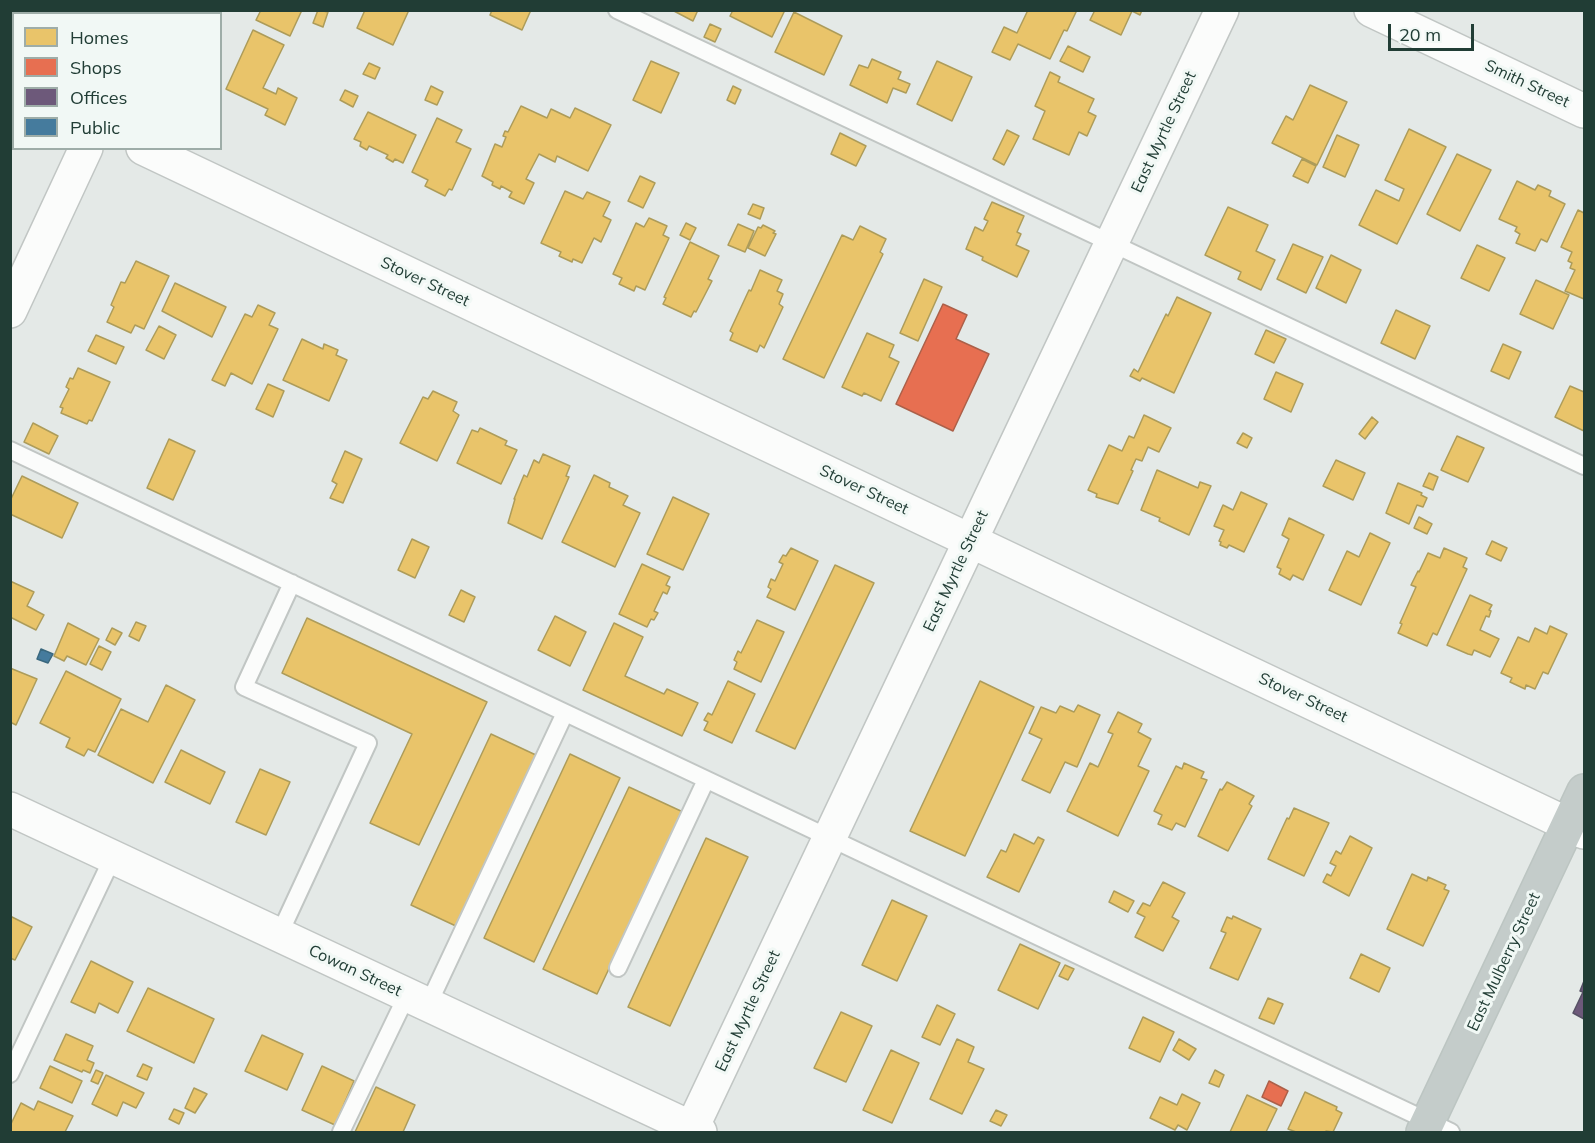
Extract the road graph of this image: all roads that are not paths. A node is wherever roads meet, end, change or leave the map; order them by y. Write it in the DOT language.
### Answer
graph roads {
  1 [pos="617,10"];
  2 [pos="1222,10"];
  3 [pos="1371,10"];
  4 [pos="1584,111"];
  5 [pos="85,150"];
  6 [pos="147,150"];
  7 [pos="1112,243"];
  8 [pos="10,311"];
  9 [pos="10,450"];
  10 [pos="1584,466"];
  11 [pos="971,541"];
  12 [pos="292,583"];
  13 [pos="565,713"];
  14 [pos="706,780"];
  15 [pos="1584,791"];
  16 [pos="10,809"];
  17 [pos="1577,828"];
  18 [pos="830,838"];
  19 [pos="113,857"];
  20 [pos="279,935"];
  21 [pos="618,968"];
  22 [pos="417,1000"];
  23 [pos="10,1074"];
  24 [pos="1434,1129"];
  25 [pos="694,1131"];
  26 [pos="341,1132"];
  1 -- 7 [label="lane"];
  2 -- 7 [label="street, East Myrtle Street"];
  3 -- 4 [label="street, Smith Street"];
  5 -- 8 [label="street"];
  6 -- 11 [label="street, Stover Street"];
  7 -- 10 [label="lane"];
  7 -- 11 [label="street, East Myrtle Street"];
  9 -- 12 [label="lane"];
  11 -- 17 [label="street, Stover Street"];
  11 -- 18 [label="street, East Myrtle Street"];
  12 -- 13 [label="lane"];
  12 -- 20 [label="lane"];
  13 -- 14 [label="lane"];
  13 -- 22 [label="lane"];
  14 -- 18 [label="lane"];
  14 -- 21 [label="lane"];
  15 -- 17 [label="highway, East Mulberry Street"];
  16 -- 19 [label="street, Cowan Street"];
  17 -- 24 [label="highway, East Mulberry Street"];
  18 -- 24 [label="lane"];
  18 -- 25 [label="street, East Myrtle Street"];
  19 -- 20 [label="street, Cowan Street"];
  19 -- 23 [label="lane"];
  20 -- 22 [label="street, Cowan Street"];
  22 -- 25 [label="street, Cowan Street"];
  22 -- 26 [label="lane"];
}
